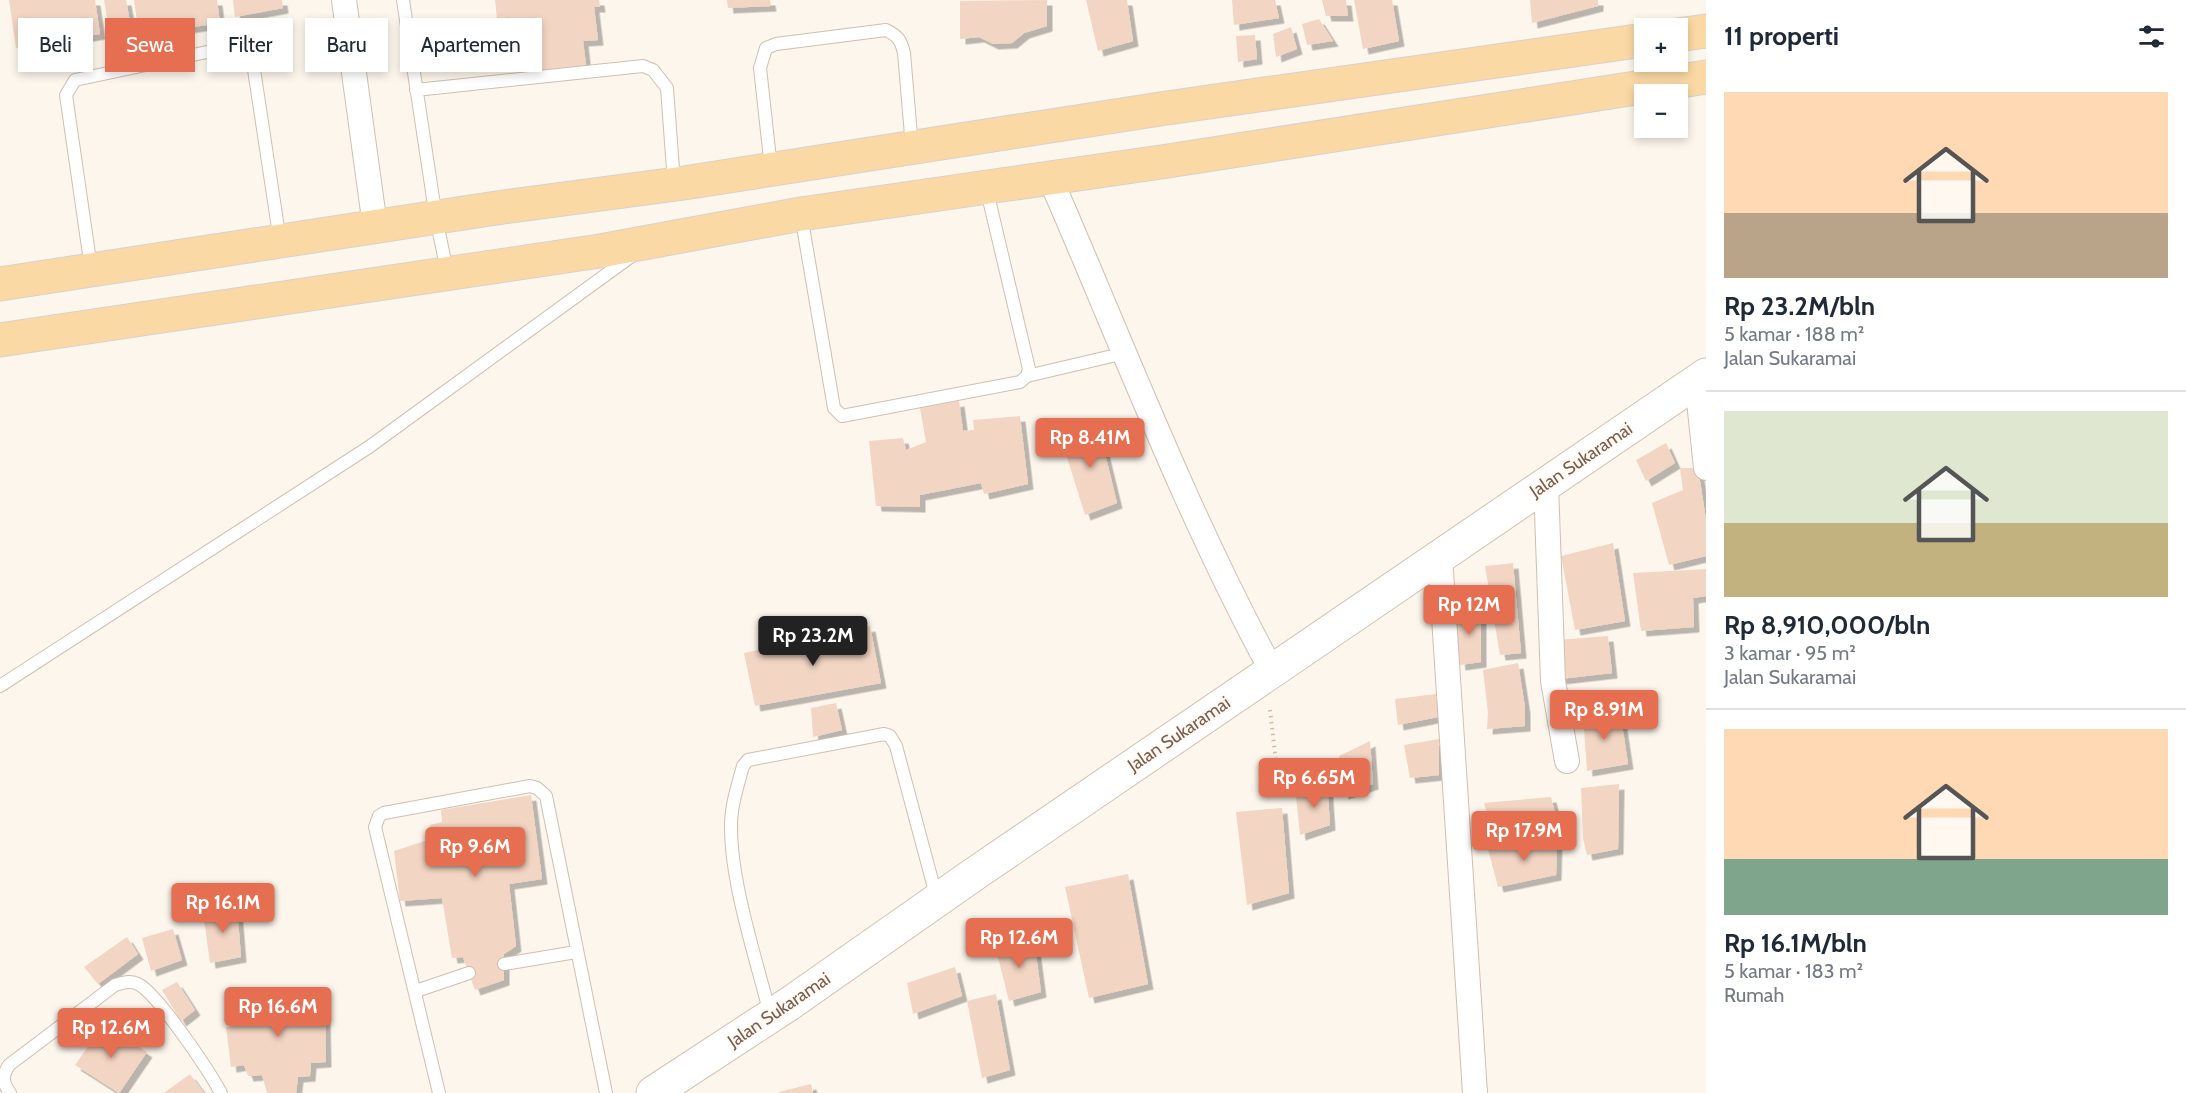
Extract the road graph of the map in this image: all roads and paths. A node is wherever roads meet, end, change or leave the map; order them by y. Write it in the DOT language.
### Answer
graph roads {
  1 [pos="344,0"];
  2 [pos="403,0"];
  3 [pos="1706,31"];
  4 [pos="1688,33"];
  5 [pos="1634,41"];
  6 [pos="1706,77"];
  7 [pos="416,90"];
  8 [pos="1160,109"];
  9 [pos="912,148"];
  10 [pos="1168,161"];
  11 [pos="772,170"];
  12 [pos="1050,178"];
  13 [pos="674,185"];
  14 [pos="986,186"];
  15 [pos="801,214"];
  16 [pos="436,218"];
  17 [pos="375,226"];
  18 [pos="655,239"];
  19 [pos="280,241"];
  20 [pos="92,269"];
  21 [pos="447,271"];
  22 [pos="0,284"];
  23 [pos="0,340"];
  24 [pos="1125,353"];
  25 [pos="1027,376"];
  26 [pos="1701,379"];
  27 [pos="1706,468"];
  28 [pos="1546,484"];
  29 [pos="1440,556"];
  30 [pos="1272,671"];
  31 [pos="0,686"];
  32 [pos="1567,761"];
  33 [pos="1280,796"];
  34 [pos="937,900"];
  35 [pos="576,952"];
  36 [pos="504,964"];
  37 [pos="469,973"];
  38 [pos="416,991"];
  39 [pos="771,1016"];
  40 [pos="10,1093"];
  41 [pos="221,1093"];
  42 [pos="439,1093"];
  43 [pos="606,1093"];
  44 [pos="653,1093"];
  45 [pos="1475,1093"];
  1 -- 17 [label="street"];
  2 -- 7 [label="lane"];
  3 -- 4 [label="main road"];
  5 -- 8 [label="main road"];
  6 -- 10 [label="main road"];
  7 -- 13 [label="lane"];
  7 -- 16 [label="lane"];
  8 -- 9 [label="main road"];
  8 -- 10 [label="main road"];
  9 -- 11 [label="main road"];
  9 -- 11 [label="lane"];
  10 -- 12 [label="main road"];
  11 -- 13 [label="main road"];
  12 -- 14 [label="main road"];
  12 -- 24 [label="street"];
  13 -- 16 [label="main road"];
  14 -- 15 [label="main road"];
  14 -- 25 [label="lane"];
  15 -- 18 [label="main road"];
  15 -- 25 [label="lane"];
  16 -- 17 [label="main road"];
  16 -- 21 [label="lane"];
  17 -- 19 [label="main road"];
  18 -- 21 [label="main road"];
  18 -- 31 [label="lane"];
  19 -- 20 [label="main road"];
  19 -- 20 [label="lane"];
  20 -- 22 [label="main road"];
  21 -- 23 [label="main road"];
  24 -- 25 [label="lane"];
  24 -- 30 [label="street"];
  26 -- 27 [label="street"];
  26 -- 28 [label="street, Jalan Sukaramai"];
  28 -- 29 [label="street, Jalan Sukaramai"];
  28 -- 32 [label="street"];
  29 -- 30 [label="street, Jalan Sukaramai"];
  29 -- 45 [label="street"];
  30 -- 33 [label="path"];
  30 -- 34 [label="street, Jalan Sukaramai"];
  34 -- 39 [label="street, Jalan Sukaramai"];
  34 -- 39 [label="lane"];
  35 -- 36 [label="lane"];
  35 -- 38 [label="lane"];
  35 -- 43 [label="lane"];
  37 -- 38 [label="lane"];
  38 -- 42 [label="lane"];
  39 -- 44 [label="street, Jalan Sukaramai"];
  40 -- 41 [label="lane"];
}
